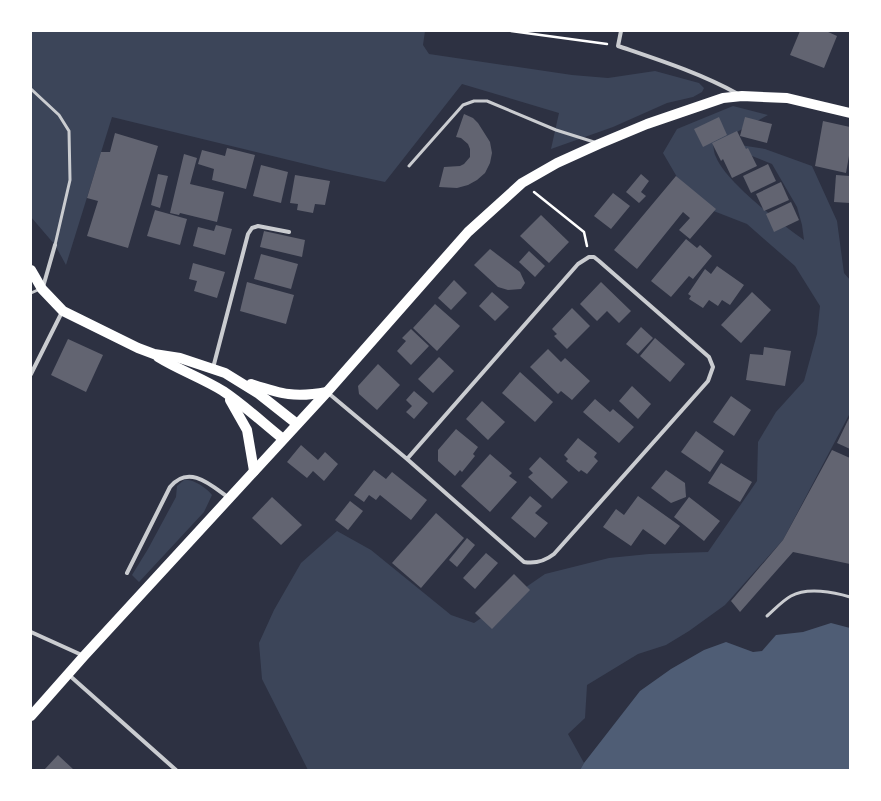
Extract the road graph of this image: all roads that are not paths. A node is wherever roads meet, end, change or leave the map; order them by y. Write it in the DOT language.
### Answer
graph roads {
  1 [pos="621,31"];
  2 [pos="31,89"];
  3 [pos="742,96"];
  4 [pos="850,113"];
  5 [pos="599,144"];
  6 [pos="409,166"];
  7 [pos="289,232"];
  8 [pos="55,245"];
  9 [pos="31,270"];
  10 [pos="42,288"];
  11 [pos="31,293"];
  12 [pos="62,311"];
  13 [pos="154,354"];
  14 [pos="213,368"];
  15 [pos="31,374"];
  16 [pos="238,380"];
  17 [pos="224,392"];
  18 [pos="327,392"];
  19 [pos="296,424"];
  20 [pos="283,439"];
  21 [pos="407,459"];
  22 [pos="254,471"];
  23 [pos="229,498"];
  24 [pos="127,573"];
  25 [pos="850,597"];
  26 [pos="767,616"];
  27 [pos="31,632"];
  28 [pos="84,656"];
  29 [pos="68,674"];
  30 [pos="31,716"];
  31 [pos="176,770"];
  1 -- 3 [label="street"];
  2 -- 8 [label="lane"];
  3 -- 4 [label="main road"];
  3 -- 5 [label="main road"];
  5 -- 6 [label="lane"];
  5 -- 18 [label="main road"];
  7 -- 14 [label="street"];
  8 -- 10 [label="street"];
  9 -- 10 [label="main road"];
  10 -- 11 [label="lane"];
  10 -- 12 [label="main road"];
  12 -- 13 [label="main road"];
  12 -- 15 [label="street"];
  13 -- 14 [label="main road"];
  13 -- 17 [label="main road"];
  14 -- 16 [label="main road"];
  16 -- 18 [label="main road"];
  16 -- 19 [label="main road"];
  17 -- 20 [label="main road"];
  17 -- 22 [label="main road"];
  18 -- 19 [label="main road"];
  18 -- 21 [label="street"];
  19 -- 20 [label="main road"];
  20 -- 22 [label="main road"];
  21 -- 21 [label="street"];
  22 -- 23 [label="main road"];
  23 -- 24 [label="street"];
  23 -- 28 [label="main road"];
  25 -- 26 [label="lane"];
  27 -- 28 [label="street"];
  28 -- 29 [label="main road"];
  29 -- 30 [label="main road"];
  29 -- 31 [label="street"];
}
